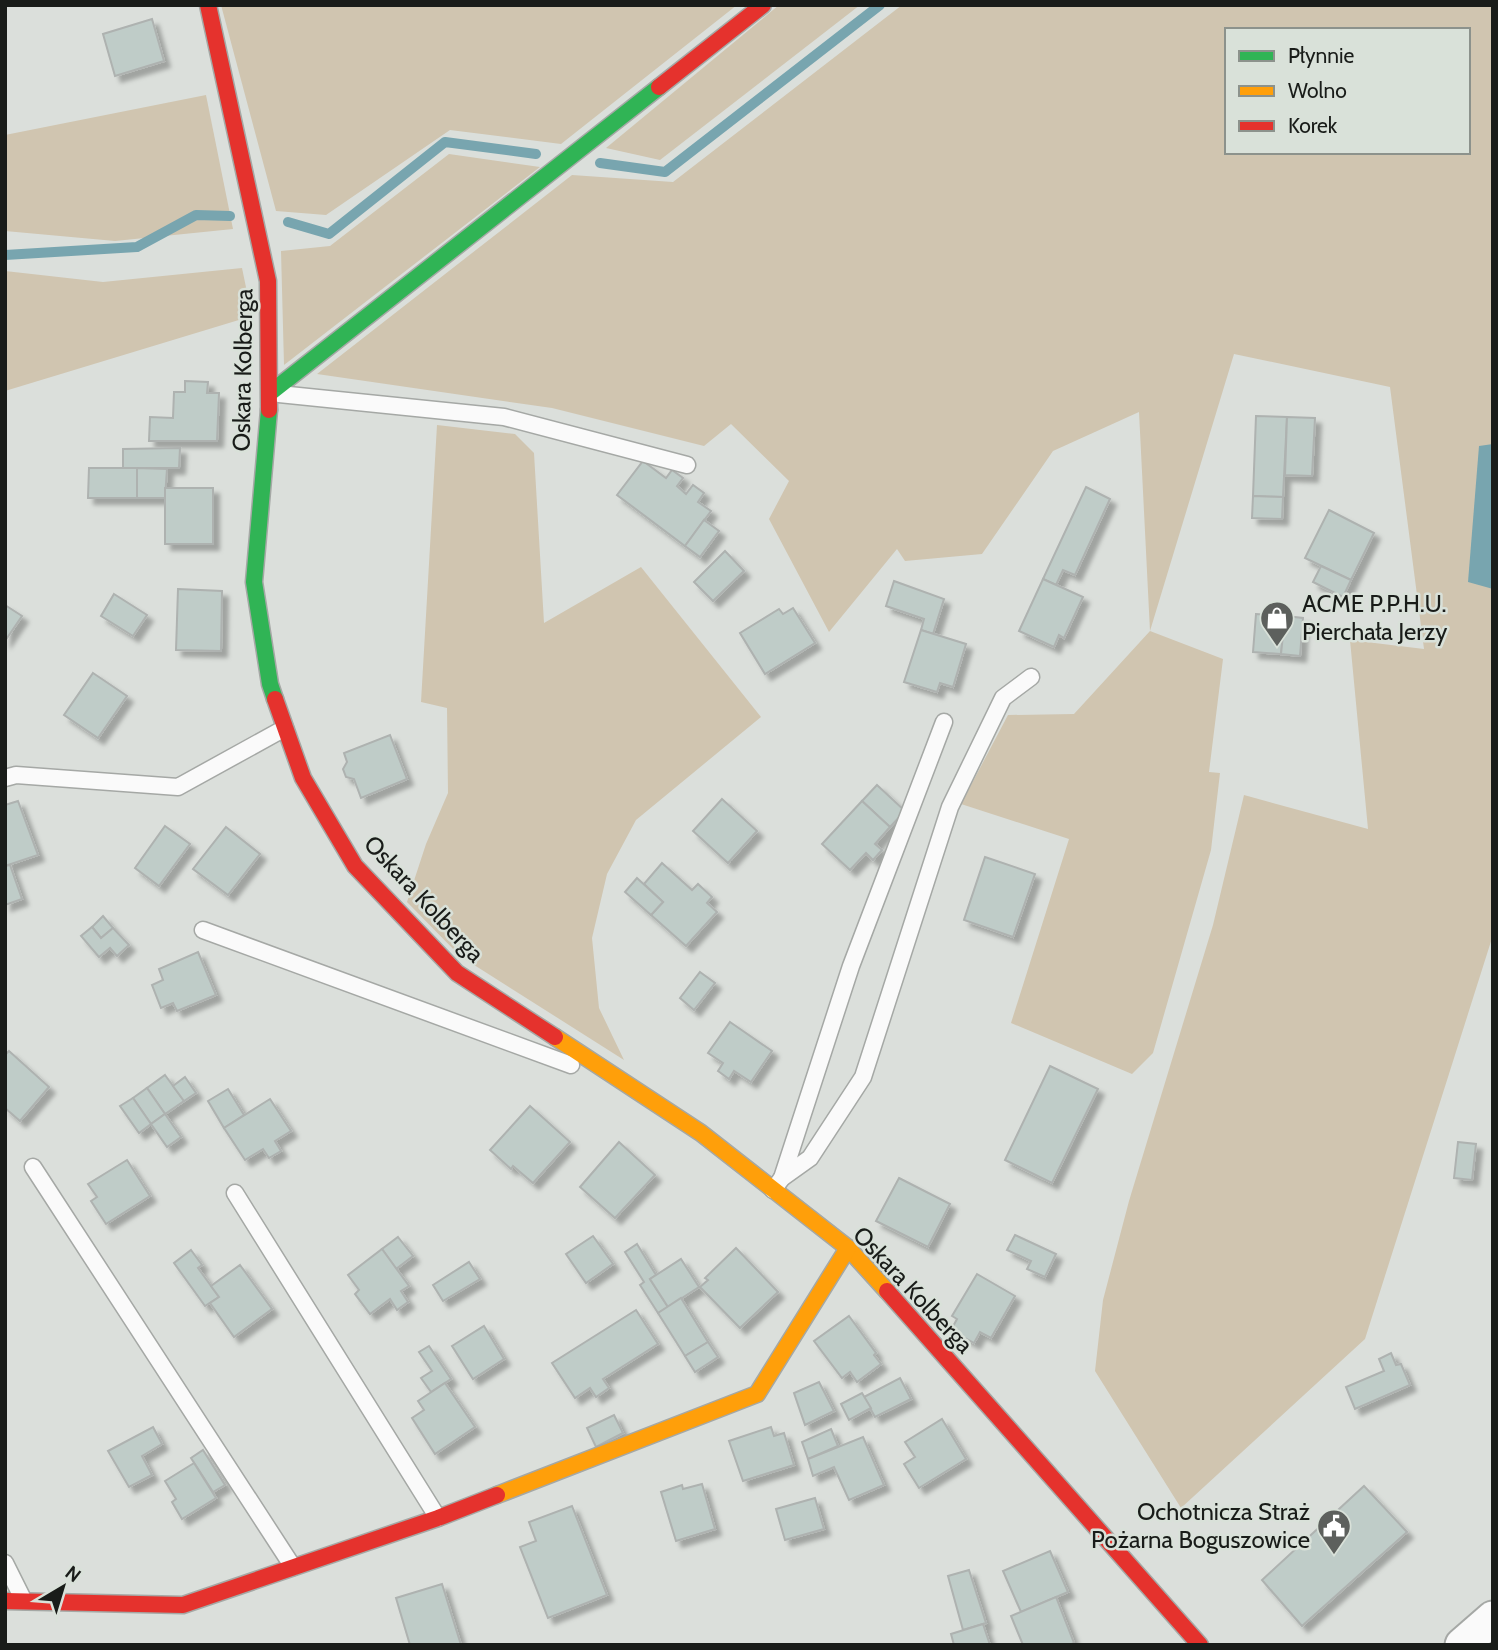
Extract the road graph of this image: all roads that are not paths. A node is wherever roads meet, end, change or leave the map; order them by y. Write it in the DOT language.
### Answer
graph roads {
  1 [pos="208,5"];
  2 [pos="763,5"];
  3 [pos="270,393"];
  4 [pos="687,465"];
  5 [pos="1031,677"];
  6 [pos="944,722"];
  7 [pos="285,727"];
  8 [pos="5,778"];
  9 [pos="203,930"];
  10 [pos="629,1086"];
  11 [pos="33,1167"];
  12 [pos="778,1184"];
  13 [pos="235,1193"];
  14 [pos="848,1248"];
  15 [pos="438,1518"];
  16 [pos="5,1563"];
  17 [pos="293,1567"];
  18 [pos="5,1601"];
  19 [pos="24,1601"];
  20 [pos="1493,1618"];
  21 [pos="1200,1645"];
  22 [pos="1462,1645"];
  1 -- 3 [label="street, Oskara Kolberga"];
  2 -- 3 [label="street"];
  3 -- 4 [label="lane"];
  3 -- 7 [label="street, Oskara Kolberga"];
  5 -- 12 [label="lane"];
  6 -- 12 [label="lane"];
  7 -- 8 [label="lane"];
  7 -- 10 [label="street, Oskara Kolberga"];
  9 -- 10 [label="lane"];
  10 -- 12 [label="street, Oskara Kolberga"];
  11 -- 17 [label="lane"];
  12 -- 14 [label="street, Oskara Kolberga"];
  13 -- 15 [label="lane"];
  14 -- 15 [label="street"];
  14 -- 21 [label="street, Oskara Kolberga"];
  15 -- 17 [label="street"];
  16 -- 19 [label="lane"];
  17 -- 19 [label="street"];
  18 -- 19 [label="street"];
  20 -- 22 [label="street"];
}
